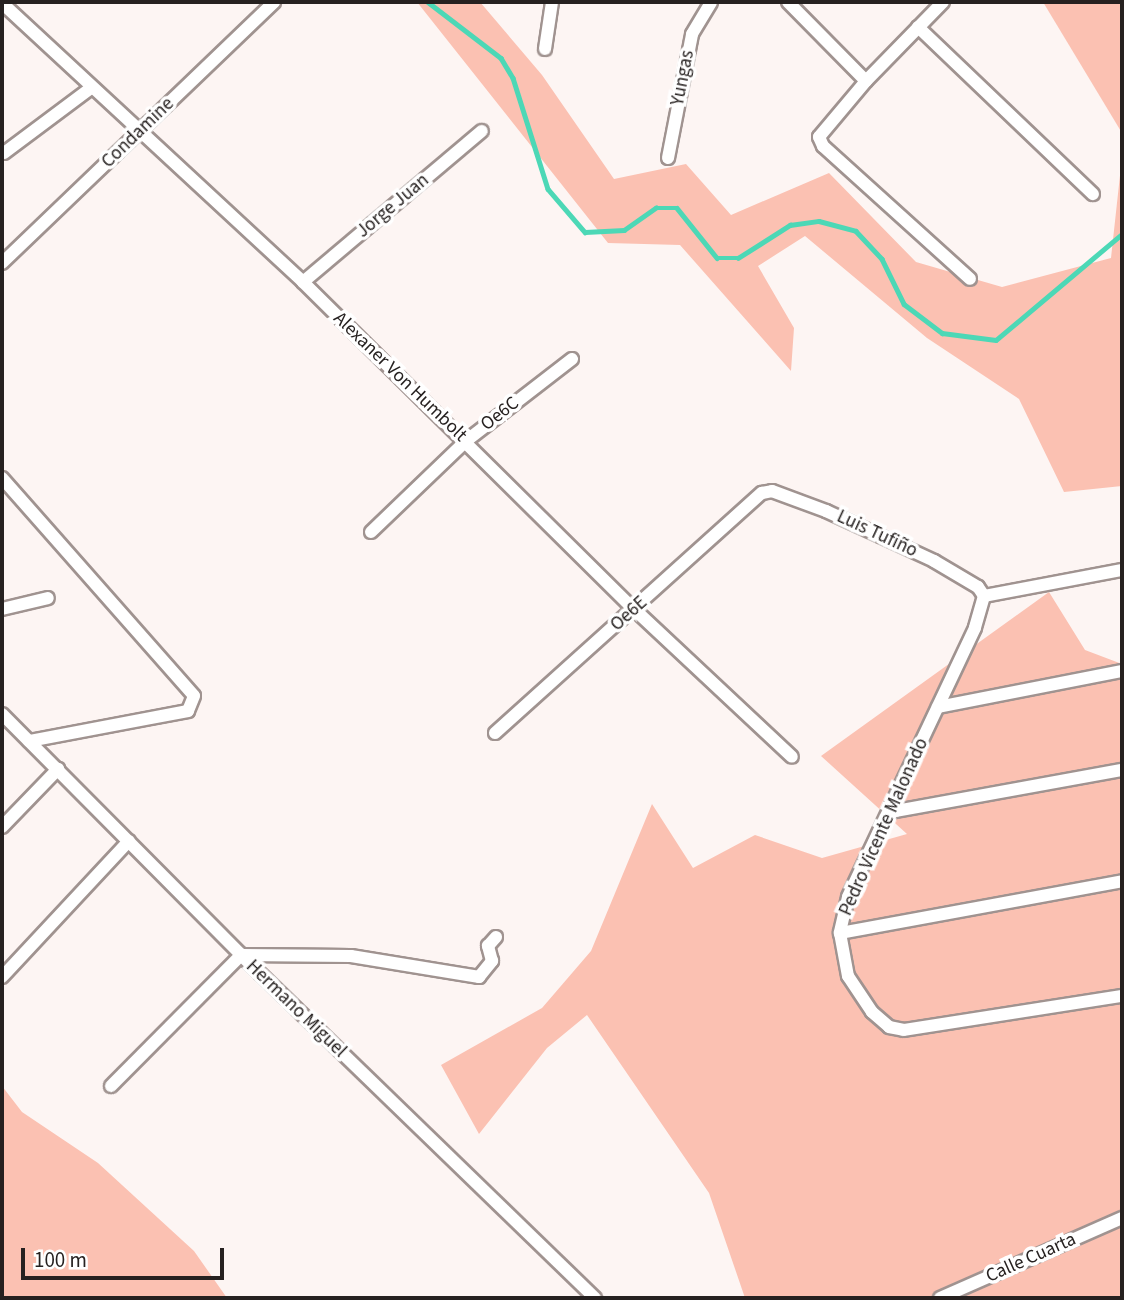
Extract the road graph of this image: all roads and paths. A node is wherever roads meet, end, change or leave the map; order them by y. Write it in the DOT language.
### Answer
graph roads {
  1 [pos="274,2"];
  2 [pos="552,2"];
  3 [pos="710,2"];
  4 [pos="788,2"];
  5 [pos="943,2"];
  6 [pos="2,3"];
  7 [pos="918,27"];
  8 [pos="545,49"];
  9 [pos="866,81"];
  10 [pos="91,88"];
  11 [pos="482,131"];
  12 [pos="138,133"];
  13 [pos="4,153"];
  14 [pos="668,158"];
  15 [pos="1093,194"];
  16 [pos="2,263"];
  17 [pos="970,279"];
  18 [pos="303,282"];
  19 [pos="572,359"];
  20 [pos="466,441"];
  21 [pos="2,478"];
  22 [pos="762,493"];
  23 [pos="372,532"];
  24 [pos="1122,570"];
  25 [pos="984,596"];
  26 [pos="48,598"];
  27 [pos="2,609"];
  28 [pos="634,609"];
  29 [pos="1122,671"];
  30 [pos="938,707"];
  31 [pos="2,714"];
  32 [pos="495,733"];
  33 [pos="29,741"];
  34 [pos="792,757"];
  35 [pos="58,769"];
  36 [pos="1122,770"];
  37 [pos="890,812"];
  38 [pos="2,827"];
  39 [pos="129,841"];
  40 [pos="1122,881"];
  41 [pos="839,933"];
  42 [pos="496,937"];
  43 [pos="241,955"];
  44 [pos="2,977"];
  45 [pos="1122,996"];
  46 [pos="111,1086"];
  47 [pos="1122,1218"];
  48 [pos="595,1298"];
  49 [pos="940,1298"];
  1 -- 12 [label="street, Condamine"];
  2 -- 8 [label="street"];
  3 -- 14 [label="street, Yungas"];
  4 -- 9 [label="street"];
  5 -- 7 [label="street"];
  6 -- 10 [label="street, Alexaner Von Humbolt"];
  7 -- 9 [label="street"];
  7 -- 15 [label="street"];
  9 -- 17 [label="street"];
  10 -- 12 [label="street, Alexaner Von Humbolt"];
  10 -- 13 [label="street"];
  11 -- 18 [label="street, Jorge Juan"];
  12 -- 16 [label="street, Condamine"];
  12 -- 18 [label="street, Alexaner Von Humbolt"];
  18 -- 20 [label="street, Alexaner Von Humbolt"];
  19 -- 20 [label="street, Oe6C"];
  20 -- 23 [label="street, Oe6C"];
  20 -- 28 [label="street, Alexaner Von Humbolt"];
  21 -- 33 [label="street"];
  22 -- 25 [label="street, Luis Tufiño"];
  22 -- 28 [label="street, Oe6E"];
  24 -- 25 [label="street"];
  25 -- 30 [label="street, Pedro Vicente Malonado"];
  26 -- 27 [label="street"];
  28 -- 32 [label="street, Oe6E"];
  28 -- 34 [label="street, Alexaner Von Humbolt"];
  29 -- 30 [label="street"];
  30 -- 37 [label="street, Pedro Vicente Malonado"];
  31 -- 33 [label="street, Hermano Miguel"];
  33 -- 35 [label="street, Hermano Miguel"];
  35 -- 38 [label="street"];
  35 -- 39 [label="street, Hermano Miguel"];
  36 -- 37 [label="street"];
  37 -- 41 [label="street, Pedro Vicente Malonado"];
  39 -- 43 [label="street, Hermano Miguel"];
  39 -- 44 [label="street"];
  40 -- 41 [label="street"];
  41 -- 45 [label="street, Pedro Vicente Malonado"];
  42 -- 43 [label="street"];
  43 -- 46 [label="street"];
  43 -- 48 [label="street, Hermano Miguel"];
  47 -- 49 [label="street, Calle Cuarta"];
}
